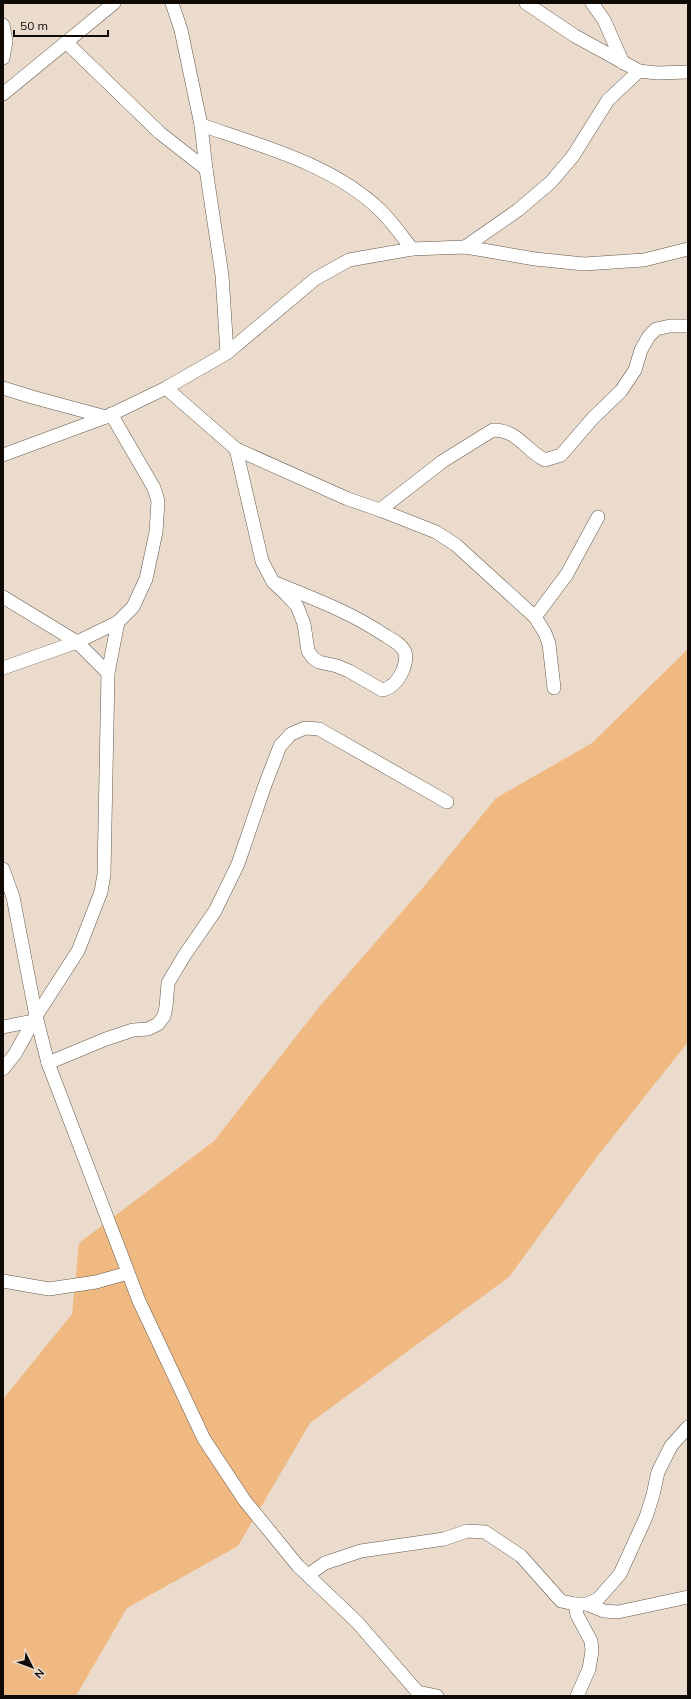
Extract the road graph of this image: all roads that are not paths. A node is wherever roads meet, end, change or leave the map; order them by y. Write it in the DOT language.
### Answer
graph roads {
  1 [pos="172,3"];
  2 [pos="526,3"];
  3 [pos="592,3"];
  4 [pos="112,4"];
  5 [pos="3,25"];
  6 [pos="67,43"];
  7 [pos="3,58"];
  8 [pos="623,63"];
  9 [pos="638,71"];
  10 [pos="688,72"];
  11 [pos="3,94"];
  12 [pos="202,125"];
  13 [pos="206,169"];
  14 [pos="465,247"];
  15 [pos="688,249"];
  16 [pos="412,250"];
  17 [pos="688,326"];
  18 [pos="227,353"];
  19 [pos="3,388"];
  20 [pos="166,388"];
  21 [pos="108,415"];
  22 [pos="236,449"];
  23 [pos="3,455"];
  24 [pos="380,510"];
  25 [pos="598,517"];
  26 [pos="273,582"];
  27 [pos="3,597"];
  28 [pos="535,617"];
  29 [pos="118,622"];
  30 [pos="77,642"];
  31 [pos="3,668"];
  32 [pos="108,674"];
  33 [pos="554,688"];
  34 [pos="447,802"];
  35 [pos="3,869"];
  36 [pos="35,1019"];
  37 [pos="3,1027"];
  38 [pos="48,1063"];
  39 [pos="3,1069"];
  40 [pos="128,1273"];
  41 [pos="3,1281"];
  42 [pos="688,1427"];
  43 [pos="308,1575"];
  44 [pos="688,1597"];
  45 [pos="581,1604"];
  46 [pos="420,1694"];
  47 [pos="437,1696"];
  48 [pos="577,1696"];
  1 -- 12 [label="street"];
  2 -- 8 [label="street"];
  3 -- 8 [label="street"];
  4 -- 6 [label="street"];
  5 -- 7 [label="street"];
  6 -- 11 [label="street"];
  6 -- 13 [label="street"];
  8 -- 9 [label="street"];
  9 -- 10 [label="street"];
  9 -- 14 [label="street"];
  12 -- 13 [label="street"];
  12 -- 16 [label="street"];
  13 -- 18 [label="street"];
  14 -- 15 [label="street"];
  14 -- 16 [label="street"];
  16 -- 18 [label="street"];
  17 -- 24 [label="street"];
  18 -- 20 [label="street"];
  19 -- 21 [label="street"];
  20 -- 21 [label="street"];
  20 -- 22 [label="street"];
  21 -- 23 [label="street"];
  21 -- 29 [label="street"];
  22 -- 24 [label="street"];
  22 -- 26 [label="street"];
  24 -- 28 [label="street"];
  25 -- 28 [label="street"];
  26 -- 26 [label="street"];
  27 -- 30 [label="street"];
  28 -- 33 [label="street"];
  29 -- 30 [label="street"];
  29 -- 32 [label="street"];
  30 -- 31 [label="street"];
  30 -- 32 [label="street"];
  32 -- 36 [label="street"];
  34 -- 38 [label="street"];
  35 -- 36 [label="street"];
  36 -- 37 [label="street"];
  36 -- 38 [label="street"];
  36 -- 39 [label="street"];
  38 -- 40 [label="street"];
  40 -- 41 [label="street"];
  40 -- 43 [label="street"];
  42 -- 45 [label="street"];
  43 -- 45 [label="street"];
  43 -- 46 [label="street"];
  44 -- 45 [label="street"];
  45 -- 48 [label="street"];
  46 -- 47 [label="street"];
}
